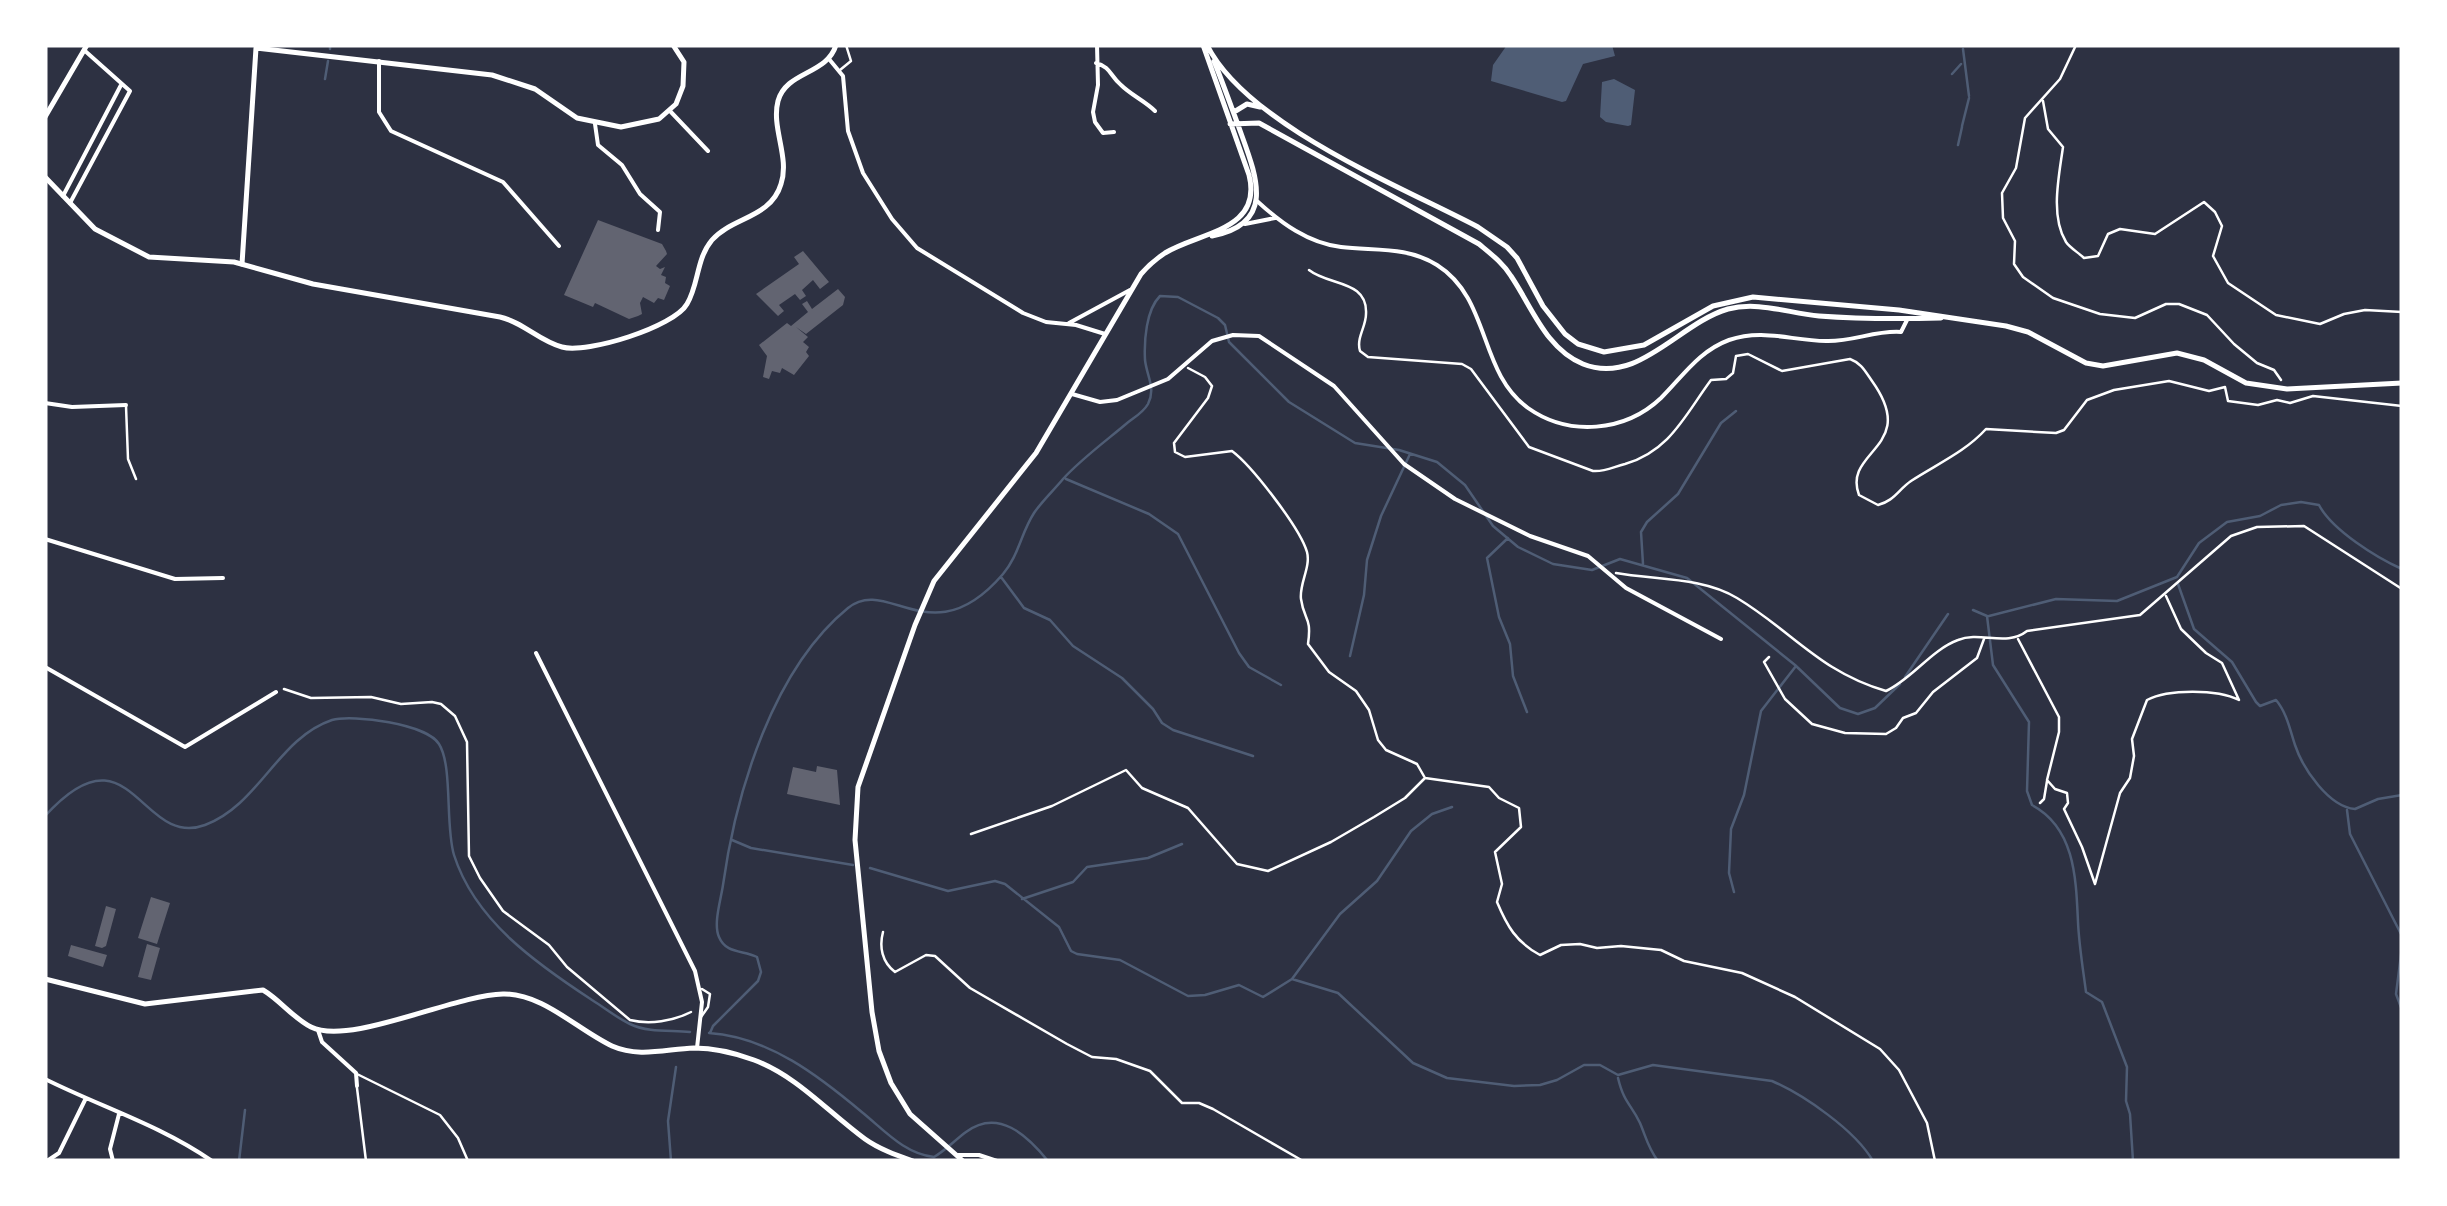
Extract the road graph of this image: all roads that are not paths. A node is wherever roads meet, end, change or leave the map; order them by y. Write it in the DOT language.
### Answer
graph roads {
  1 [pos="673,45"];
  2 [pos="836,45"];
  3 [pos="846,45"];
  4 [pos="1096,45"];
  5 [pos="1206,45"];
  6 [pos="86,48"];
  7 [pos="829,59"];
  8 [pos="379,62"];
  9 [pos="1096,63"];
  10 [pos="840,70"];
  11 [pos="122,84"];
  12 [pos="670,111"];
  13 [pos="1156,112"];
  14 [pos="1234,113"];
  15 [pos="1270,115"];
  16 [pos="45,117"];
  17 [pos="1234,123"];
  18 [pos="595,124"];
  19 [pos="1114,132"];
  20 [pos="708,151"];
  21 [pos="45,177"];
  22 [pos="1252,194"];
  23 [pos="63,196"];
  24 [pos="1257,201"];
  25 [pos="70,203"];
  26 [pos="1280,219"];
  27 [pos="1241,226"];
  28 [pos="658,230"];
  29 [pos="1199,239"];
  30 [pos="558,246"];
  31 [pos="242,264"];
  32 [pos="1130,290"];
  33 [pos="1899,310"];
  34 [pos="1907,318"];
  35 [pos="1954,318"];
  36 [pos="1059,324"];
  37 [pos="1105,334"];
  38 [pos="2402,382"];
  39 [pos="1072,394"];
  40 [pos="45,403"];
  41 [pos="126,404"];
  42 [pos="136,479"];
  43 [pos="45,538"];
  44 [pos="222,578"];
  45 [pos="1721,639"];
  46 [pos="536,653"];
  47 [pos="45,667"];
  48 [pos="284,689"];
  49 [pos="276,692"];
  50 [pos="45,979"];
  51 [pos="318,1030"];
  52 [pos="698,1048"];
  53 [pos="356,1073"];
  54 [pos="45,1079"];
  55 [pos="357,1086"];
  56 [pos="86,1098"];
  57 [pos="119,1114"];
  58 [pos="949,1150"];
  59 [pos="48,1161"];
  60 [pos="114,1161"];
  61 [pos="212,1161"];
  62 [pos="366,1161"];
  63 [pos="468,1161"];
  64 [pos="913,1161"];
  65 [pos="948,1161"];
  66 [pos="963,1161"];
  67 [pos="997,1161"];
  1 -- 12 [label="main road"];
  2 -- 7 [label="main road"];
  3 -- 10 [label="lane"];
  4 -- 9 [label="street"];
  5 -- 14 [label="main road"];
  5 -- 15 [label="main road"];
  5 -- 17 [label="main road"];
  6 -- 11 [label="street"];
  6 -- 16 [label="main road"];
  7 -- 10 [label="street"];
  7 -- 31 [label="main road"];
  8 -- 18 [label="main road"];
  8 -- 30 [label="street"];
  8 -- 31 [label="main road"];
  9 -- 13 [label="street"];
  9 -- 19 [label="street"];
  10 -- 36 [label="street"];
  11 -- 23 [label="street"];
  11 -- 25 [label="street"];
  12 -- 18 [label="main road"];
  12 -- 20 [label="street"];
  14 -- 15 [label="main road"];
  14 -- 17 [label="main road"];
  15 -- 33 [label="main road"];
  17 -- 22 [label="main road"];
  17 -- 24 [label="main road"];
  17 -- 34 [label="main road"];
  18 -- 28 [label="street"];
  21 -- 23 [label="main road"];
  22 -- 24 [label="main road"];
  22 -- 29 [label="main road"];
  23 -- 25 [label="main road"];
  24 -- 26 [label="street"];
  24 -- 27 [label="main road"];
  25 -- 31 [label="main road"];
  26 -- 27 [label="street"];
  26 -- 34 [label="street"];
  27 -- 29 [label="main road"];
  29 -- 32 [label="main road"];
  32 -- 36 [label="street"];
  32 -- 37 [label="main road"];
  33 -- 34 [label="main road"];
  33 -- 35 [label="main road"];
  34 -- 35 [label="main road"];
  35 -- 38 [label="main road"];
  36 -- 37 [label="street"];
  37 -- 39 [label="main road"];
  39 -- 45 [label="street"];
  39 -- 58 [label="main road"];
  40 -- 41 [label="street"];
  41 -- 42 [label="lane"];
  43 -- 44 [label="street"];
  46 -- 52 [label="street"];
  47 -- 49 [label="street"];
  48 -- 49 [label="lane"];
  50 -- 51 [label="main road"];
  51 -- 52 [label="main road"];
  51 -- 53 [label="street"];
  52 -- 64 [label="main road"];
  53 -- 55 [label="street"];
  53 -- 63 [label="lane"];
  54 -- 56 [label="street"];
  55 -- 62 [label="lane"];
  56 -- 57 [label="street"];
  56 -- 59 [label="street"];
  57 -- 60 [label="street"];
  57 -- 61 [label="street"];
  58 -- 65 [label="main road"];
  58 -- 66 [label="main road"];
  58 -- 67 [label="street"];
}
